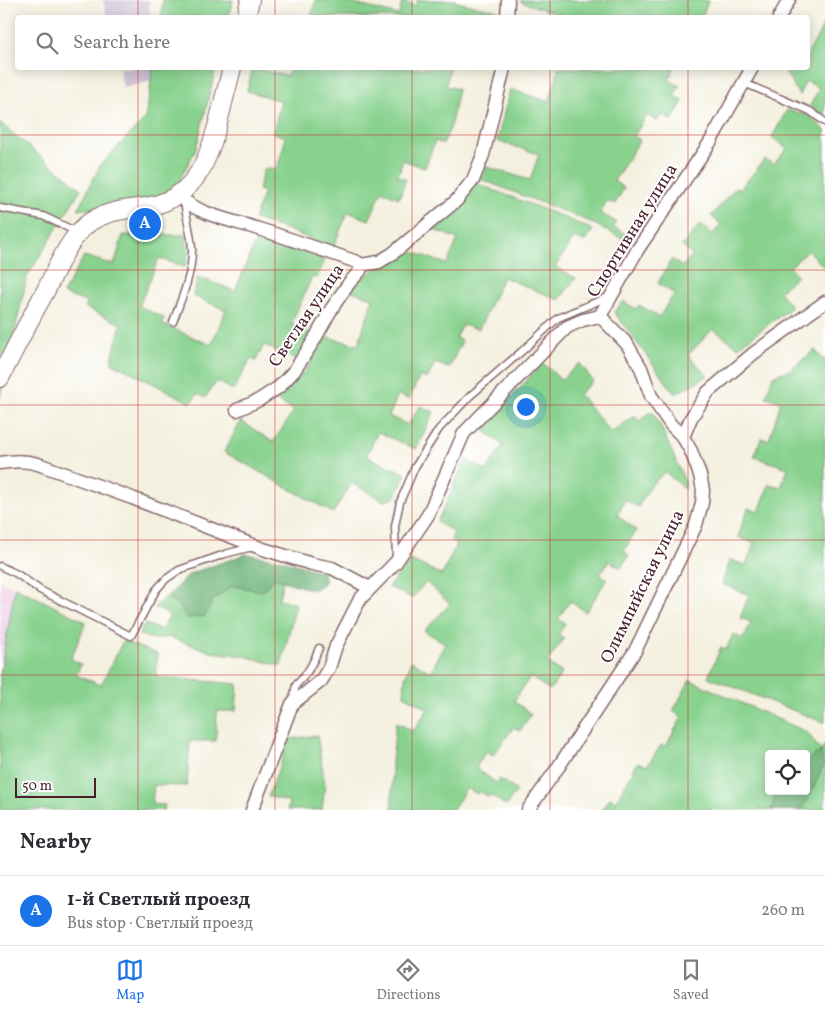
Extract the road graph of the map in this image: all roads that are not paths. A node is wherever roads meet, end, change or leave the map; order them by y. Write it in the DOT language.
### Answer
graph roads {
  1 [pos="250,0"];
  2 [pos="508,0"];
  3 [pos="789,0"];
  4 [pos="247,15"];
  5 [pos="507,15"];
  6 [pos="781,15"];
  7 [pos="231,70"];
  8 [pos="504,70"];
  9 [pos="751,70"];
  10 [pos="744,83"];
  11 [pos="825,122"];
  12 [pos="181,198"];
  13 [pos="0,208"];
  14 [pos="79,232"];
  15 [pos="361,265"];
  16 [pos="612,296"];
  17 [pos="825,302"];
  18 [pos="600,316"];
  19 [pos="173,322"];
  20 [pos="0,378"];
  21 [pos="237,410"];
  22 [pos="683,436"];
  23 [pos="0,464"];
  24 [pos="263,549"];
  25 [pos="396,562"];
  26 [pos="0,566"];
  27 [pos="370,588"];
  28 [pos="319,648"];
  29 [pos="292,704"];
  30 [pos="252,810"];
  31 [pos="528,810"];
  1 -- 4 [label="street"];
  2 -- 5 [label="street"];
  3 -- 6 [label="street"];
  7 -- 12 [label="street"];
  8 -- 15 [label="street, Светлая улица"];
  9 -- 10 [label="street, Спортивная улица"];
  10 -- 11 [label="lane"];
  10 -- 16 [label="street, Спортивная улица"];
  12 -- 14 [label="street"];
  12 -- 15 [label="street"];
  12 -- 19 [label="lane"];
  13 -- 14 [label="lane"];
  14 -- 20 [label="street"];
  15 -- 21 [label="street, Светлая улица"];
  16 -- 18 [label="street, Спортивная улица"];
  16 -- 25 [label="lane"];
  17 -- 22 [label="street"];
  18 -- 22 [label="street, Олимпийская улица"];
  18 -- 25 [label="street, Спортивная улица"];
  22 -- 31 [label="street, Олимпийская улица"];
  23 -- 24 [label="street"];
  24 -- 26 [label="lane"];
  24 -- 27 [label="street"];
  25 -- 27 [label="street, Спортивная улица"];
  27 -- 29 [label="street, Спортивная улица"];
  28 -- 29 [label="lane"];
  29 -- 30 [label="street, Спортивная улица"];
}
